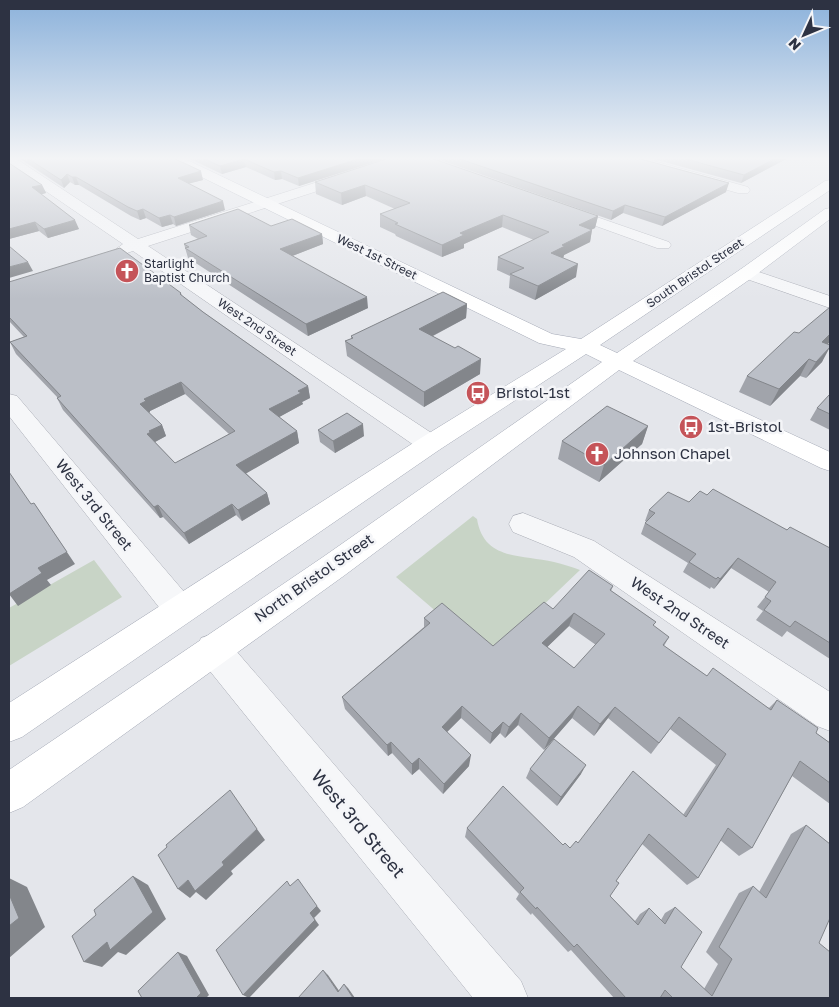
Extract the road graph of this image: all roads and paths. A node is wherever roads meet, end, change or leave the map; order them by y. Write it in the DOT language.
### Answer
graph roads {
  1 [pos="74,205"];
  2 [pos="244,205"];
  3 [pos="285,205"];
  4 [pos="550,205"];
  5 [pos="798,205"];
  6 [pos="316,211"];
  7 [pos="830,212"];
  8 [pos="135,245"];
  9 [pos="663,245"];
  10 [pos="108,254"];
  11 [pos="747,273"];
  12 [pos="830,302"];
  13 [pos="511,303"];
  14 [pos="555,324"];
  15 [pos="585,346"];
  16 [pos="617,361"];
  17 [pos="9,401"];
  18 [pos="430,444"];
  19 [pos="830,462"];
  20 [pos="523,524"];
  21 [pos="180,610"];
  22 [pos="213,649"];
  23 [pos="830,713"];
  24 [pos="9,724"];
  25 [pos="9,793"];
  26 [pos="504,998"];
  1 -- 8 [label="street, West 2nd Street"];
  2 -- 8 [label="street"];
  3 -- 15 [label="main road, West 1st Street"];
  4 -- 9 [label="street"];
  5 -- 15 [label="main road, South Bristol Street"];
  6 -- 13 [label="main road, West 1st Street"];
  7 -- 11 [label="main road, South Bristol Street"];
  8 -- 10 [label="street"];
  8 -- 18 [label="street, West 2nd Street"];
  11 -- 12 [label="street"];
  11 -- 16 [label="main road, South Bristol Street"];
  14 -- 15 [label="main road, West 1st Street"];
  15 -- 16 [label="main road, West 1st Street"];
  15 -- 18 [label="main road"];
  16 -- 19 [label="main road, West 1st Street"];
  16 -- 22 [label="main road, North Bristol Street"];
  17 -- 21 [label="street, West 3rd Street"];
  18 -- 21 [label="main road"];
  20 -- 23 [label="street, West 2nd Street"];
  21 -- 24 [label="main road"];
  22 -- 25 [label="main road, North Bristol Street"];
  22 -- 26 [label="street, West 3rd Street"];
}
